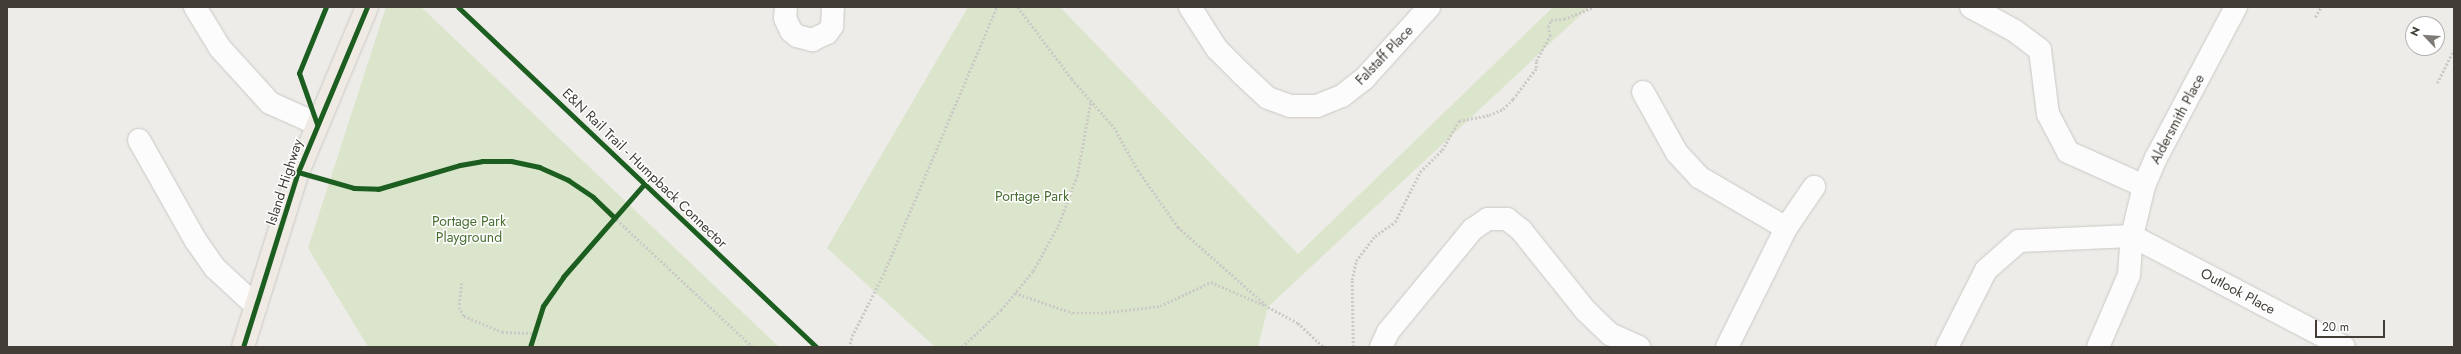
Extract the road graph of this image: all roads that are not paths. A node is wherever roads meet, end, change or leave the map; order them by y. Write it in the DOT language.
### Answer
graph roads {
  1 [pos="195,7"];
  2 [pos="367,7"];
  3 [pos="786,7"];
  4 [pos="833,7"];
  5 [pos="1190,7"];
  6 [pos="1429,7"];
  7 [pos="1971,7"];
  8 [pos="2236,7"];
  9 [pos="1643,92"];
  10 [pos="317,124"];
  11 [pos="139,140"];
  12 [pos="2144,186"];
  13 [pos="1814,187"];
  14 [pos="1786,228"];
  15 [pos="2132,236"];
  16 [pos="256,306"];
  17 [pos="243,347"];
  18 [pos="1381,347"];
  19 [pos="1639,347"];
  20 [pos="1727,347"];
  21 [pos="1947,347"];
  22 [pos="2098,347"];
  23 [pos="2344,347"];
  1 -- 10 [label="street"];
  2 -- 10 [label="main road, Island Highway"];
  3 -- 4 [label="street"];
  5 -- 6 [label="street, Falstaff Place"];
  7 -- 12 [label="street"];
  8 -- 12 [label="street, Aldersmith Place"];
  9 -- 14 [label="street"];
  10 -- 16 [label="main road, Island Highway"];
  11 -- 16 [label="street"];
  12 -- 15 [label="street, Aldersmith Place"];
  13 -- 14 [label="street"];
  14 -- 20 [label="street"];
  15 -- 21 [label="street"];
  15 -- 22 [label="street, Aldersmith Place"];
  15 -- 23 [label="street, Outlook Place"];
  16 -- 17 [label="main road, Island Highway"];
  18 -- 19 [label="street"];
}
